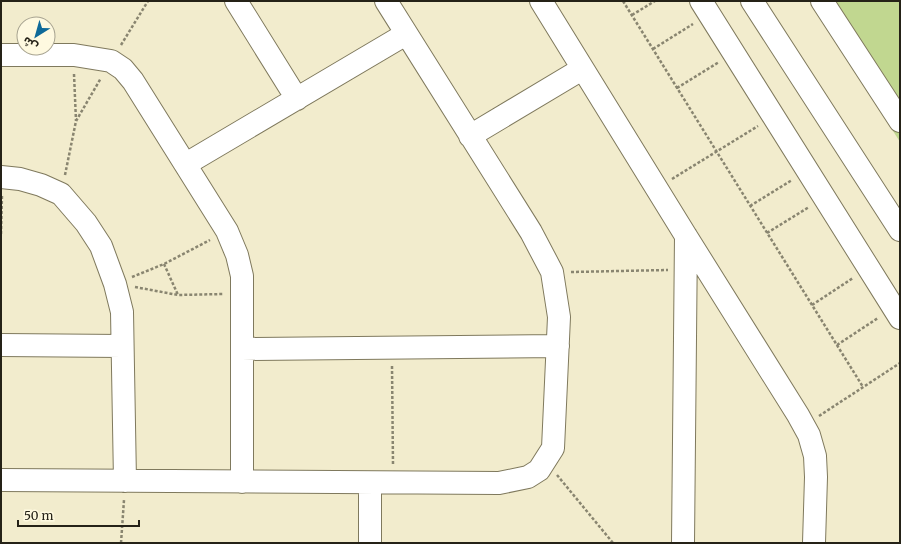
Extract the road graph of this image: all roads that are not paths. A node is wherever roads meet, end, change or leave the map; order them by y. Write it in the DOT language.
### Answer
graph roads {
  1 [pos="236,1"];
  2 [pos="386,1"];
  3 [pos="541,1"];
  4 [pos="752,1"];
  5 [pos="822,1"];
  6 [pos="705,8"];
  7 [pos="406,34"];
  8 [pos="1,55"];
  9 [pos="582,69"];
  10 [pos="297,99"];
  11 [pos="900,121"];
  12 [pos="470,136"];
  13 [pos="186,164"];
  14 [pos="2,177"];
  15 [pos="900,230"];
  16 [pos="686,236"];
  17 [pos="897,313"];
  18 [pos="1,345"];
  19 [pos="122,346"];
  20 [pos="558,346"];
  21 [pos="242,349"];
  22 [pos="1,480"];
  23 [pos="125,481"];
  24 [pos="242,482"];
  25 [pos="370,483"];
  26 [pos="370,543"];
  27 [pos="683,543"];
  28 [pos="814,543"];
  1 -- 10 [label="street"];
  2 -- 7 [label="street"];
  3 -- 9 [label="street"];
  4 -- 15 [label="street"];
  5 -- 11 [label="street"];
  6 -- 17 [label="street"];
  7 -- 10 [label="street"];
  7 -- 12 [label="street"];
  8 -- 13 [label="street"];
  9 -- 12 [label="street"];
  9 -- 16 [label="street"];
  10 -- 13 [label="street"];
  12 -- 20 [label="street"];
  13 -- 21 [label="street"];
  14 -- 19 [label="street"];
  16 -- 27 [label="street"];
  16 -- 28 [label="street"];
  18 -- 19 [label="street"];
  19 -- 23 [label="street"];
  20 -- 21 [label="street"];
  20 -- 25 [label="street"];
  21 -- 24 [label="street"];
  22 -- 23 [label="street"];
  23 -- 24 [label="street"];
  24 -- 25 [label="street"];
  25 -- 26 [label="street"];
}
